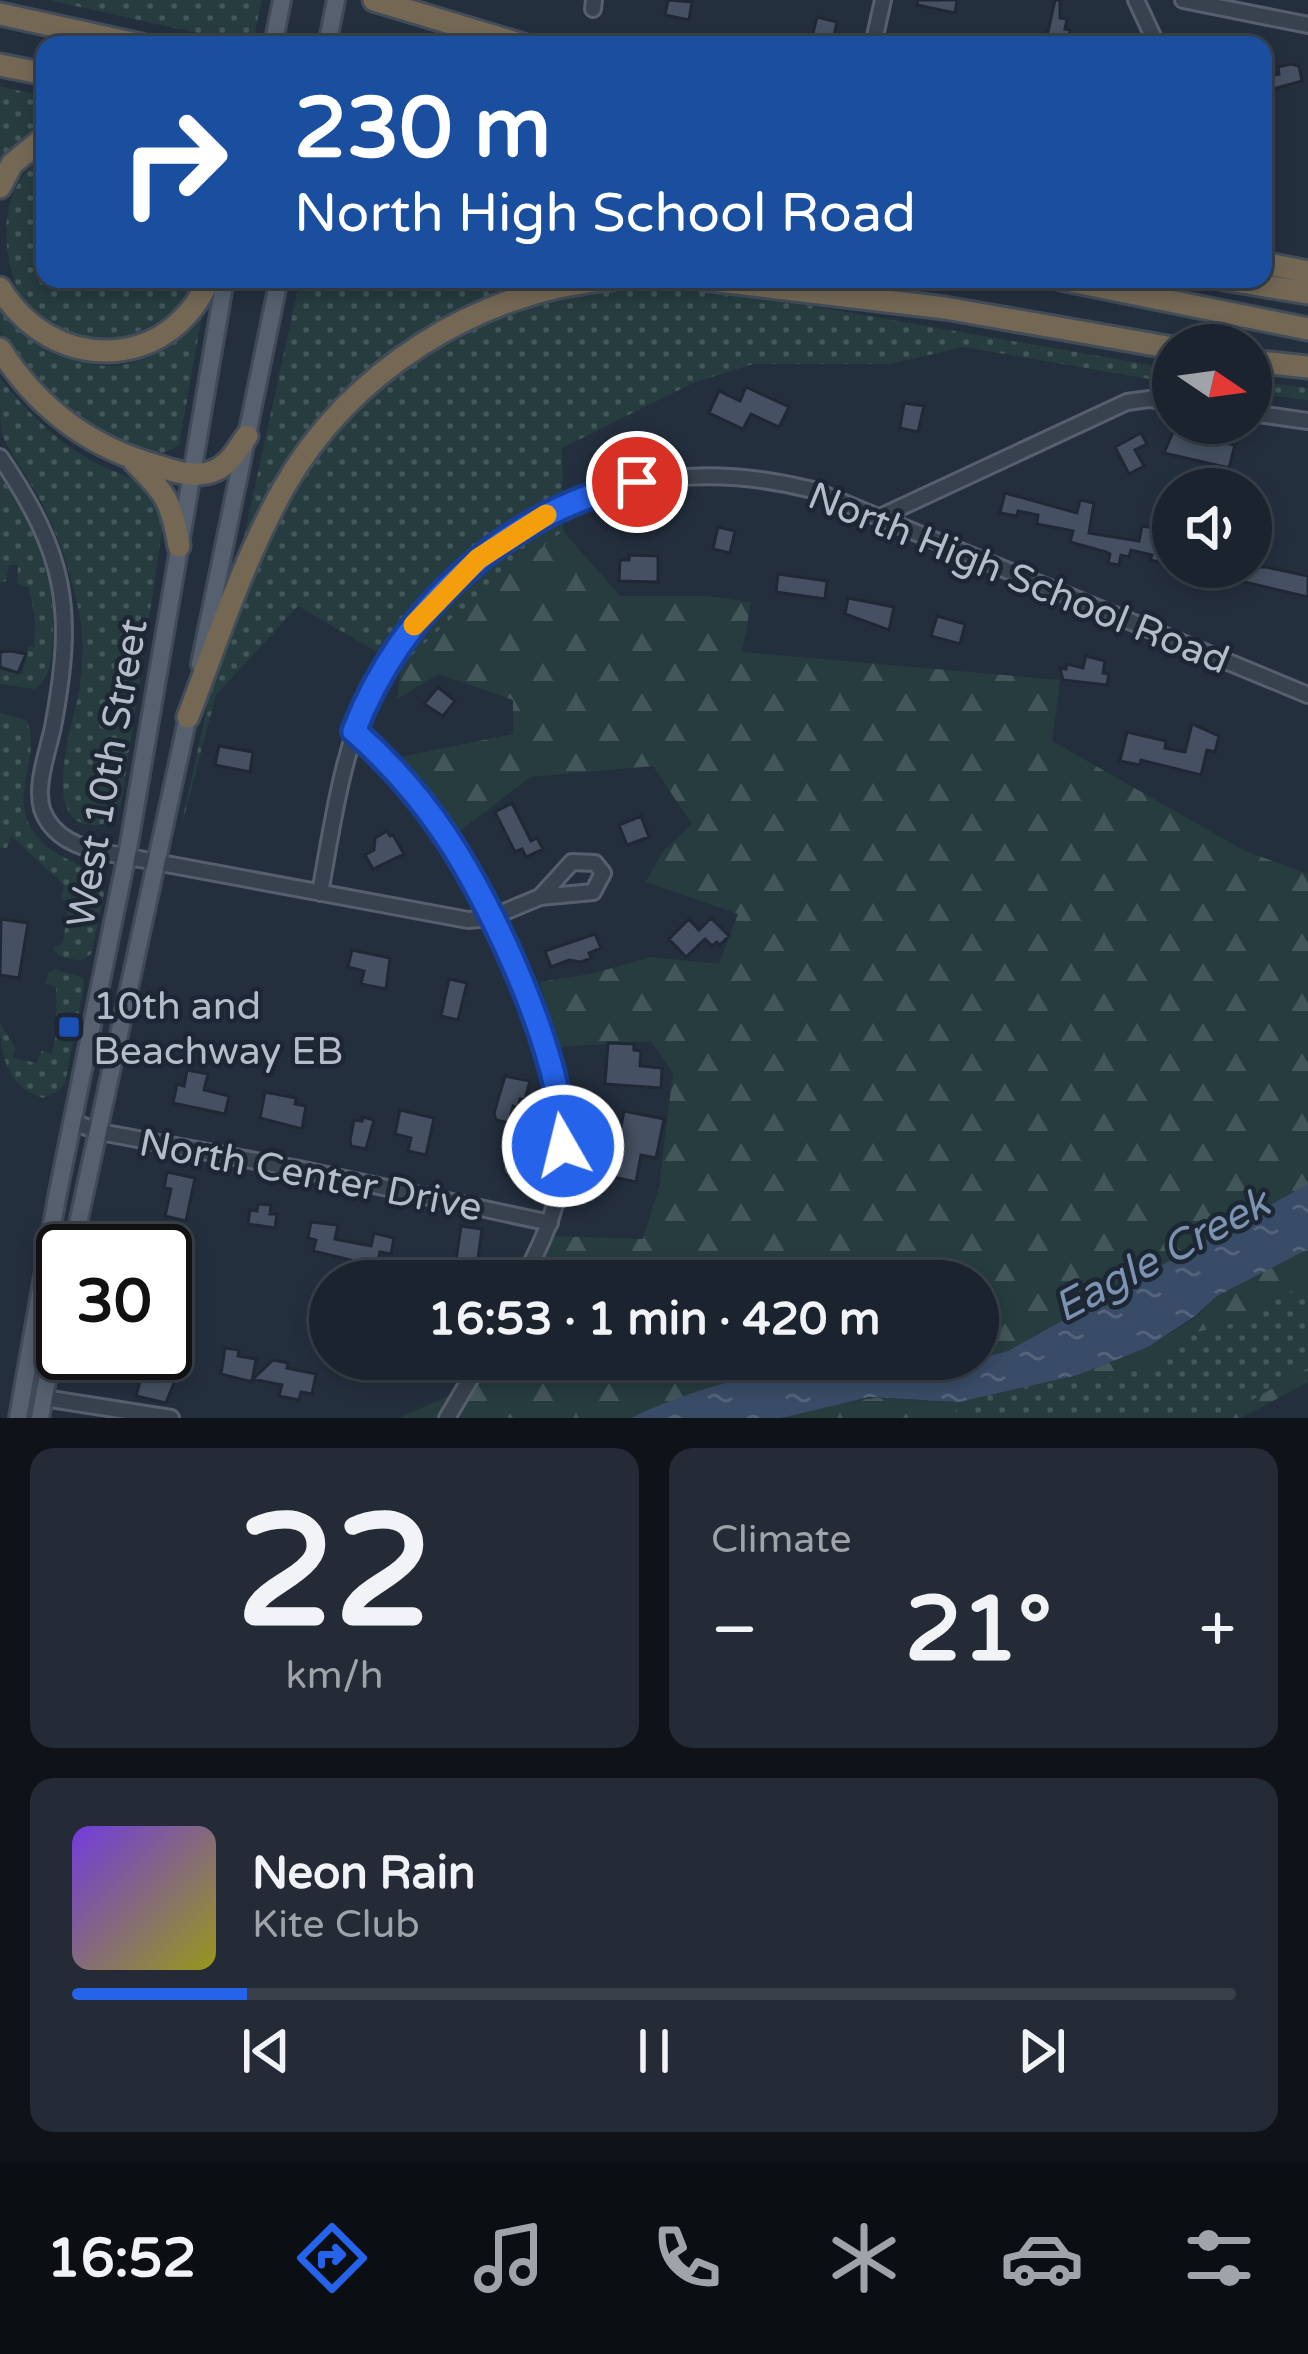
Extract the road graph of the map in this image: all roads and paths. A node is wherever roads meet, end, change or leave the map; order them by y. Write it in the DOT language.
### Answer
graph roads {
  1 [pos="282,0"];
  2 [pos="336,0"];
  3 [pos="374,0"];
  4 [pos="883,0"];
  5 [pos="1136,0"];
  6 [pos="1184,0"];
  7 [pos="0,14"];
  8 [pos="1308,25"];
  9 [pos="100,36"];
  10 [pos="275,36"];
  11 [pos="328,36"];
  12 [pos="493,36"];
  13 [pos="875,36"];
  14 [pos="1153,36"];
  15 [pos="0,65"];
  16 [pos="36,72"];
  17 [pos="36,144"];
  18 [pos="0,187"];
  19 [pos="1272,264"];
  20 [pos="1308,272"];
  21 [pos="0,287"];
  22 [pos="1272,287"];
  23 [pos="204,288"];
  24 [pos="223,288"];
  25 [pos="277,288"];
  26 [pos="563,288"];
  27 [pos="778,288"];
  28 [pos="874,288"];
  29 [pos="1105,288"];
  30 [pos="1308,293"];
  31 [pos="945,308"];
  32 [pos="1308,329"];
  33 [pos="1152,344"];
  34 [pos="0,349"];
  35 [pos="1272,363"];
  36 [pos="1308,367"];
  37 [pos="1152,402"];
  38 [pos="1272,416"];
  39 [pos="1308,421"];
  40 [pos="247,436"];
  41 [pos="0,457"];
  42 [pos="130,459"];
  43 [pos="190,474"];
  44 [pos="882,517"];
  45 [pos="179,546"];
  46 [pos="1308,695"];
  47 [pos="188,717"];
  48 [pos="354,731"];
  49 [pos="143,859"];
  50 [pos="320,893"];
  51 [pos="540,897"];
  52 [pos="490,918"];
  53 [pos="73,1122"];
  54 [pos="100,1132"];
  55 [pos="550,1223"];
  56 [pos="78,1224"];
  57 [pos="532,1260"];
  58 [pos="47,1380"];
  59 [pos="470,1380"];
  60 [pos="44,1398"];
  61 [pos="18,1418"];
  62 [pos="40,1418"];
  63 [pos="171,1418"];
  64 [pos="447,1418"];
  1 -- 10 [label="main road"];
  2 -- 11 [label="main road"];
  3 -- 12 [label="highway"];
  4 -- 13 [label="street"];
  5 -- 14 [label="street"];
  6 -- 8 [label="street"];
  7 -- 9 [label="highway"];
  15 -- 16 [label="highway"];
  17 -- 18 [label="highway"];
  19 -- 20 [label="highway"];
  21 -- 23 [label="highway"];
  22 -- 30 [label="highway"];
  24 -- 43 [label="main road, West 10th Street"];
  25 -- 40 [label="main road, West 10th Street"];
  26 -- 47 [label="highway"];
  27 -- 31 [label="highway"];
  28 -- 31 [label="highway"];
  29 -- 32 [label="highway"];
  31 -- 33 [label="highway"];
  34 -- 42 [label="highway"];
  35 -- 36 [label="highway"];
  37 -- 44 [label="street"];
  38 -- 39 [label="street"];
  40 -- 43 [label="highway"];
  40 -- 47 [label="main road, West 10th Street"];
  41 -- 49 [label="street"];
  42 -- 43 [label="highway"];
  42 -- 45 [label="highway"];
  43 -- 45 [label="main road, West 10th Street"];
  44 -- 46 [label="street, North High School Road"];
  44 -- 48 [label="street, North High School Road"];
  45 -- 49 [label="main road, West 10th Street"];
  47 -- 49 [label="main road, West 10th Street"];
  48 -- 50 [label="street, North High School Road"];
  48 -- 52 [label="street"];
  49 -- 50 [label="street"];
  49 -- 53 [label="main road, West 10th Street"];
  49 -- 54 [label="main road, West 10th Street"];
  50 -- 52 [label="street"];
  51 -- 52 [label="street"];
  52 -- 55 [label="street"];
  53 -- 54 [label="street, North Center Drive"];
  53 -- 61 [label="main road, West 10th Street"];
  54 -- 55 [label="street, North Center Drive"];
  54 -- 56 [label="main road, West 10th Street"];
  55 -- 57 [label="street"];
  58 -- 60 [label="main road"];
  59 -- 64 [label="street"];
  60 -- 62 [label="main road"];
  60 -- 63 [label="street"];
}
